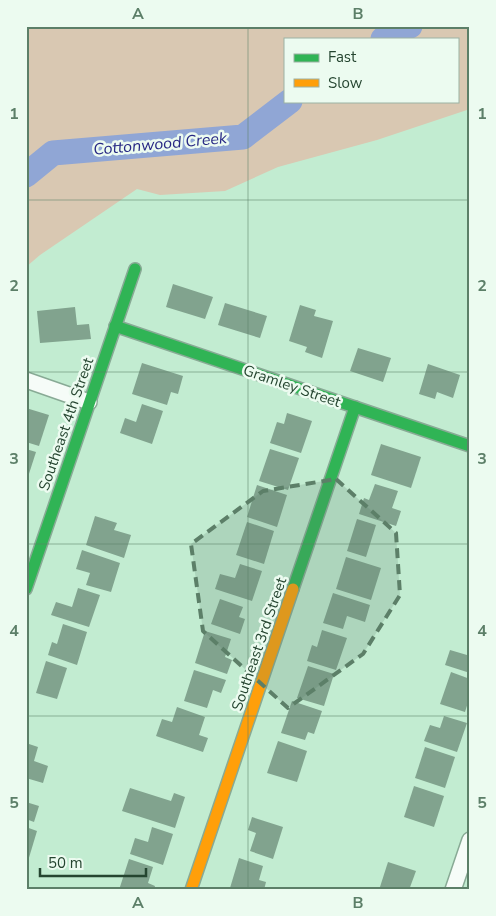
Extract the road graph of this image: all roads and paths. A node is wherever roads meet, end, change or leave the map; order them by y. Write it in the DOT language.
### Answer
graph roads {
  1 [pos="135,269"];
  2 [pos="115,326"];
  3 [pos="26,380"];
  4 [pos="89,402"];
  5 [pos="355,407"];
  6 [pos="470,446"];
  7 [pos="26,589"];
  8 [pos="470,840"];
  9 [pos="191,890"];
  10 [pos="453,890"];
  1 -- 2 [label="street, Southeast 4th Street"];
  2 -- 4 [label="street, Southeast 4th Street"];
  2 -- 5 [label="street, Gramley Street"];
  3 -- 4 [label="street"];
  4 -- 7 [label="street, Southeast 4th Street"];
  5 -- 6 [label="street, Gramley Street"];
  5 -- 9 [label="street, Southeast 3rd Street"];
  8 -- 10 [label="street"];
}
